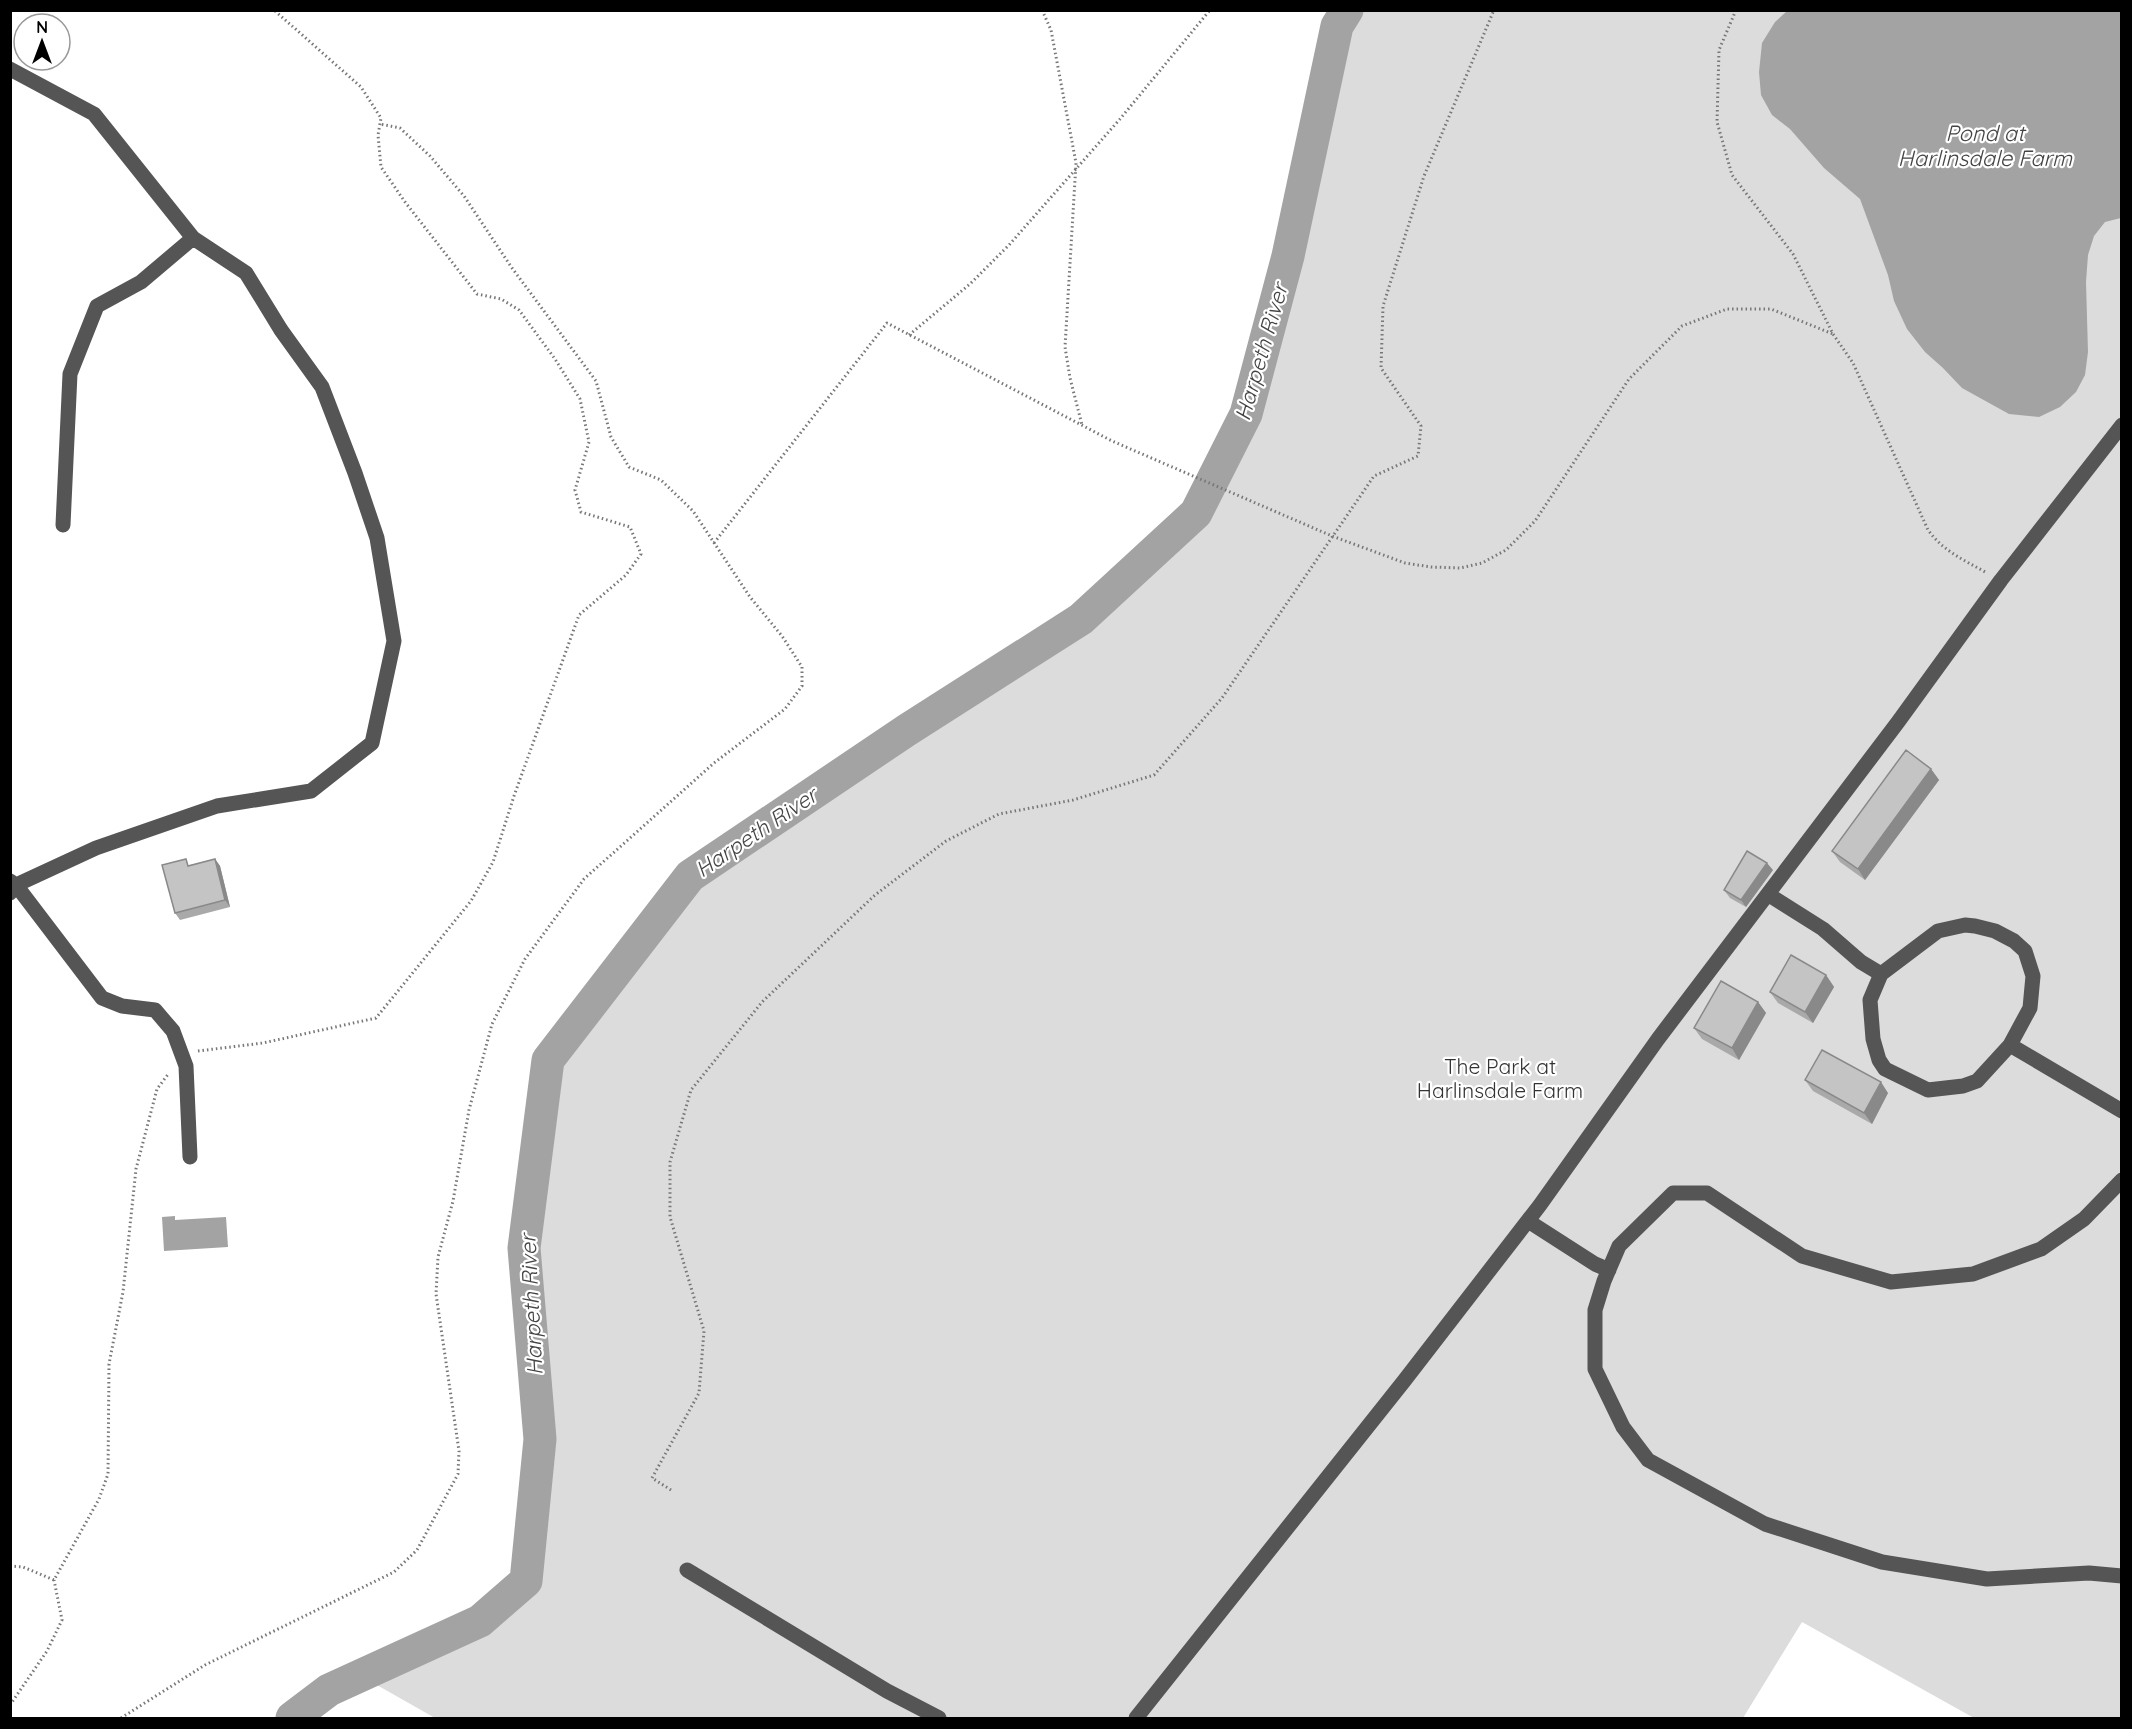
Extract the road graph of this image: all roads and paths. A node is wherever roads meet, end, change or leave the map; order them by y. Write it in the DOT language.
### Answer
graph roads {
  1 [pos="274,10"];
  2 [pos="1042,10"];
  3 [pos="1210,10"];
  4 [pos="1494,10"];
  5 [pos="1736,10"];
  6 [pos="10,69"];
  7 [pos="380,124"];
  8 [pos="1076,169"];
  9 [pos="194,238"];
  10 [pos="1833,334"];
  11 [pos="909,335"];
  12 [pos="1082,425"];
  13 [pos="2121,425"];
  14 [pos="63,525"];
  15 [pos="1332,536"];
  16 [pos="714,543"];
  17 [pos="2001,580"];
  18 [pos="12,886"];
  19 [pos="1768,895"];
  20 [pos="1881,974"];
  21 [pos="2010,1045"];
  22 [pos="183,1053"];
  23 [pos="2121,1111"];
  24 [pos="190,1157"];
  25 [pos="2121,1180"];
  26 [pos="1528,1221"];
  27 [pos="1609,1270"];
  28 [pos="671,1490"];
  29 [pos="10,1566"];
  30 [pos="687,1570"];
  31 [pos="2121,1576"];
  32 [pos="54,1580"];
  33 [pos="10,1705"];
  34 [pos="120,1719"];
  35 [pos="939,1719"];
  36 [pos="1136,1719"];
  1 -- 7 [label="path"];
  2 -- 8 [label="path"];
  3 -- 8 [label="path"];
  4 -- 15 [label="path"];
  5 -- 10 [label="path"];
  6 -- 9 [label="street"];
  7 -- 16 [label="path"];
  7 -- 22 [label="path"];
  8 -- 11 [label="path"];
  8 -- 12 [label="path"];
  9 -- 14 [label="street"];
  9 -- 18 [label="street"];
  10 -- 15 [label="path"];
  10 -- 17 [label="path"];
  11 -- 12 [label="path"];
  11 -- 16 [label="path"];
  12 -- 15 [label="path"];
  13 -- 17 [label="street"];
  15 -- 28 [label="path"];
  16 -- 34 [label="path"];
  17 -- 19 [label="street"];
  18 -- 22 [label="street"];
  19 -- 20 [label="street"];
  19 -- 26 [label="street"];
  20 -- 21 [label="street"];
  20 -- 21 [label="street"];
  21 -- 23 [label="street"];
  22 -- 24 [label="street"];
  22 -- 32 [label="path"];
  25 -- 27 [label="street"];
  26 -- 27 [label="street"];
  26 -- 36 [label="street"];
  27 -- 31 [label="street"];
  29 -- 32 [label="path"];
  30 -- 35 [label="street"];
  32 -- 33 [label="path"];
}
